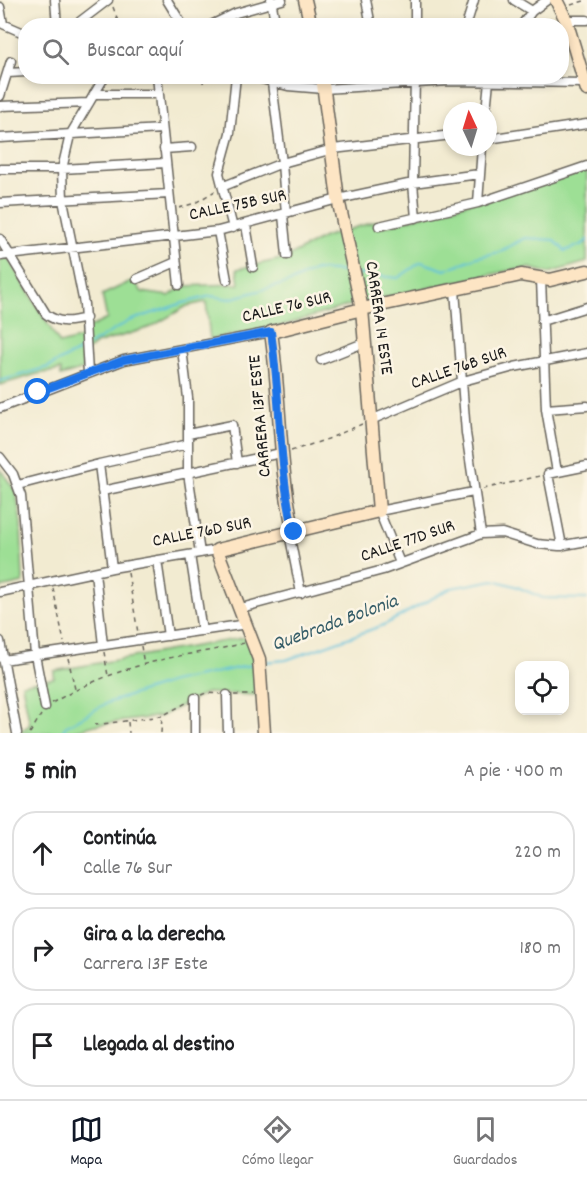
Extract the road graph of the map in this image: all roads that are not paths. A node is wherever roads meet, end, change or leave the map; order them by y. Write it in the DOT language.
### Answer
graph roads {
  1 [pos="55,0"];
  2 [pos="109,0"];
  3 [pos="167,0"];
  4 [pos="282,0"];
  5 [pos="305,0"];
  6 [pos="366,0"];
  7 [pos="415,0"];
  8 [pos="474,0"];
  9 [pos="514,0"];
  10 [pos="547,0"];
  11 [pos="272,1"];
  12 [pos="0,8"];
  13 [pos="561,9"];
  14 [pos="532,11"];
  15 [pos="56,18"];
  16 [pos="85,18"];
  17 [pos="178,18"];
  18 [pos="226,18"];
  19 [pos="275,18"];
  20 [pos="309,18"];
  21 [pos="369,18"];
  22 [pos="415,18"];
  23 [pos="468,18"];
  24 [pos="527,18"];
  25 [pos="587,20"];
  26 [pos="18,31"];
  27 [pos="569,34"];
  28 [pos="11,61"];
  29 [pos="18,72"];
  30 [pos="8,73"];
  31 [pos="100,84"];
  32 [pos="158,84"];
  33 [pos="235,84"];
  34 [pos="272,84"];
  35 [pos="323,84"];
  36 [pos="415,84"];
  37 [pos="490,84"];
  38 [pos="559,84"];
  39 [pos="586,86"];
  40 [pos="0,92"];
  41 [pos="159,94"];
  42 [pos="92,99"];
  43 [pos="487,102"];
  44 [pos="0,106"];
  45 [pos="587,124"];
  46 [pos="162,129"];
  47 [pos="70,135"];
  48 [pos="443,136"];
  49 [pos="0,138"];
  50 [pos="497,138"];
  51 [pos="414,139"];
  52 [pos="192,147"];
  53 [pos="165,149"];
  54 [pos="333,149"];
  55 [pos="481,156"];
  56 [pos="166,163"];
  57 [pos="282,163"];
  58 [pos="587,166"];
  59 [pos="0,169"];
  60 [pos="62,169"];
  61 [pos="479,174"];
  62 [pos="413,183"];
  63 [pos="224,186"];
  64 [pos="169,194"];
  65 [pos="338,199"];
  66 [pos="63,200"];
  67 [pos="0,203"];
  68 [pos="478,203"];
  69 [pos="285,214"];
  70 [pos="416,218"];
  71 [pos="246,225"];
  72 [pos="380,226"];
  73 [pos="233,228"];
  74 [pos="219,231"];
  75 [pos="174,236"];
  76 [pos="0,238"];
  77 [pos="71,247"];
  78 [pos="10,254"];
  79 [pos="286,255"];
  80 [pos="0,256"];
  81 [pos="176,262"];
  82 [pos="253,267"];
  83 [pos="587,271"];
  84 [pos="137,279"];
  85 [pos="541,279"];
  86 [pos="227,280"];
  87 [pos="179,285"];
  88 [pos="455,290"];
  89 [pos="587,307"];
  90 [pos="362,309"];
  91 [pos="86,318"];
  92 [pos="542,321"];
  93 [pos="271,332"];
  94 [pos="366,342"];
  95 [pos="182,348"];
  96 [pos="587,353"];
  97 [pos="321,360"];
  98 [pos="543,361"];
  99 [pos="88,373"];
  100 [pos="464,381"];
  101 [pos="587,406"];
  102 [pos="0,408"];
  103 [pos="546,409"];
  104 [pos="371,420"];
  105 [pos="188,434"];
  106 [pos="188,444"];
  107 [pos="281,453"];
  108 [pos="0,457"];
  109 [pos="237,463"];
  110 [pos="99,464"];
  111 [pos="587,466"];
  112 [pos="188,473"];
  113 [pos="553,473"];
  114 [pos="18,485"];
  115 [pos="102,491"];
  116 [pos="473,492"];
  117 [pos="379,511"];
  118 [pos="292,532"];
  119 [pos="481,534"];
  120 [pos="587,541"];
  121 [pos="562,546"];
  122 [pos="218,550"];
  123 [pos="200,553"];
  124 [pos="190,555"];
  125 [pos="157,560"];
  126 [pos="400,563"];
  127 [pos="112,568"];
  128 [pos="95,572"];
  129 [pos="28,586"];
  130 [pos="0,592"];
  131 [pos="302,593"];
  132 [pos="241,608"];
  133 [pos="247,624"];
  134 [pos="202,630"];
  135 [pos="168,636"];
  136 [pos="0,641"];
  137 [pos="103,645"];
  138 [pos="35,656"];
  139 [pos="3,660"];
  140 [pos="227,695"];
  141 [pos="195,698"];
  142 [pos="45,707"];
  143 [pos="17,733"];
  144 [pos="195,733"];
  145 [pos="228,733"];
  146 [pos="264,733"];
  1 -- 15 [label="street"];
  2 -- 16 [label="street"];
  3 -- 17 [label="street"];
  4 -- 11 [label="street"];
  5 -- 20 [label="street"];
  6 -- 21 [label="street"];
  7 -- 22 [label="street"];
  8 -- 23 [label="street"];
  9 -- 14 [label="street"];
  10 -- 14 [label="street"];
  11 -- 18 [label="street"];
  11 -- 19 [label="street"];
  12 -- 26 [label="street"];
  13 -- 25 [label="street"];
  14 -- 24 [label="street"];
  27 -- 39 [label="street"];
  28 -- 30 [label="street"];
  29 -- 30 [label="street"];
  30 -- 40 [label="street"];
  31 -- 42 [label="street"];
  32 -- 41 [label="street"];
  33 -- 63 [label="street"];
  34 -- 57 [label="street"];
  35 -- 54 [label="street, CARRERA 14 ESTE"];
  36 -- 51 [label="street"];
  37 -- 43 [label="street"];
  38 -- 39 [label="street"];
  41 -- 42 [label="street"];
  41 -- 46 [label="street"];
  42 -- 44 [label="street"];
  42 -- 47 [label="street"];
  45 -- 50 [label="street"];
  46 -- 47 [label="street"];
  46 -- 53 [label="street"];
  47 -- 49 [label="street"];
  47 -- 60 [label="street"];
  48 -- 51 [label="street"];
  51 -- 54 [label="street"];
  51 -- 62 [label="street"];
  52 -- 53 [label="street"];
  53 -- 56 [label="street"];
  54 -- 57 [label="street"];
  54 -- 65 [label="street, CARRERA 14 ESTE"];
  55 -- 61 [label="street"];
  56 -- 60 [label="street"];
  56 -- 64 [label="street"];
  57 -- 63 [label="street"];
  57 -- 69 [label="street"];
  58 -- 68 [label="street"];
  59 -- 60 [label="street"];
  60 -- 66 [label="street"];
  61 -- 62 [label="street, CALLE 75B SUR"];
  61 -- 68 [label="street"];
  62 -- 65 [label="street, CALLE 75B SUR"];
  62 -- 70 [label="street"];
  63 -- 73 [label="street"];
  64 -- 66 [label="street"];
  64 -- 75 [label="street"];
  65 -- 69 [label="street, CALLE 75B SUR"];
  65 -- 90 [label="street, CARRERA 14 ESTE"];
  66 -- 67 [label="street"];
  66 -- 77 [label="street"];
  68 -- 70 [label="street"];
  69 -- 71 [label="street, CALLE 75B SUR"];
  69 -- 79 [label="street"];
  70 -- 72 [label="street"];
  71 -- 73 [label="street, CALLE 75B SUR"];
  71 -- 82 [label="street"];
  73 -- 74 [label="street, CALLE 75B SUR"];
  74 -- 75 [label="street, CALLE 75B SUR"];
  74 -- 86 [label="street"];
  75 -- 77 [label="street, CALLE 75B SUR"];
  75 -- 81 [label="street"];
  76 -- 78 [label="street"];
  77 -- 78 [label="street, CALLE 75B SUR"];
  77 -- 91 [label="street"];
  78 -- 80 [label="street, CALLE 75B SUR"];
  78 -- 91 [label="street"];
  81 -- 84 [label="street"];
  81 -- 87 [label="street"];
  83 -- 85 [label="street, CALLE 76 SUR"];
  85 -- 88 [label="street, CALLE 76 SUR"];
  85 -- 92 [label="street"];
  88 -- 90 [label="street, CALLE 76 SUR"];
  88 -- 100 [label="street"];
  89 -- 92 [label="street"];
  90 -- 93 [label="street, CALLE 76 SUR"];
  90 -- 94 [label="street, CARRERA 14 ESTE"];
  91 -- 99 [label="street"];
  92 -- 98 [label="street"];
  93 -- 95 [label="street, CALLE 76 SUR"];
  93 -- 107 [label="street, CARRERA 13F ESTE"];
  94 -- 97 [label="street"];
  94 -- 104 [label="street, CARRERA 14 ESTE"];
  95 -- 99 [label="street, CALLE 76 SUR"];
  95 -- 105 [label="street"];
  96 -- 98 [label="street, CALLE 76B SUR"];
  98 -- 100 [label="street, CALLE 76B SUR"];
  98 -- 103 [label="street"];
  99 -- 102 [label="street, CALLE 76 SUR"];
  100 -- 104 [label="street, CALLE 76B SUR"];
  100 -- 116 [label="street"];
  101 -- 103 [label="street"];
  103 -- 113 [label="street"];
  104 -- 117 [label="street, CARRERA 14 ESTE"];
  105 -- 106 [label="street"];
  105 -- 109 [label="street"];
  106 -- 110 [label="street"];
  106 -- 112 [label="street"];
  107 -- 109 [label="street"];
  107 -- 118 [label="street, CARRERA 13F ESTE"];
  108 -- 114 [label="street"];
  109 -- 112 [label="street"];
  110 -- 114 [label="street"];
  110 -- 115 [label="street"];
  111 -- 113 [label="street"];
  112 -- 115 [label="street"];
  112 -- 123 [label="street"];
  113 -- 121 [label="street"];
  114 -- 129 [label="street"];
  115 -- 127 [label="street"];
  116 -- 117 [label="street, CALLE 76D SUR"];
  116 -- 119 [label="street"];
  117 -- 118 [label="street, CALLE 76D SUR"];
  117 -- 126 [label="street, CARRERA 14 ESTE"];
  118 -- 122 [label="street, CALLE 76D SUR"];
  118 -- 131 [label="street"];
  119 -- 121 [label="street, CALLE 77D SUR"];
  119 -- 126 [label="street, CALLE 77D SUR"];
  120 -- 121 [label="street, CALLE 77D SUR"];
  122 -- 123 [label="street, CALLE 76D SUR"];
  122 -- 132 [label="street"];
  123 -- 124 [label="street, CALLE 76D SUR"];
  124 -- 125 [label="street, CALLE 76D SUR"];
  124 -- 134 [label="street"];
  125 -- 127 [label="street, CALLE 76D SUR"];
  125 -- 135 [label="street"];
  126 -- 131 [label="street, CALLE 77D SUR"];
  127 -- 128 [label="street, CALLE 76D SUR"];
  128 -- 129 [label="street, CALLE 76D SUR"];
  128 -- 137 [label="street"];
  129 -- 130 [label="street, CALLE 76D SUR"];
  129 -- 138 [label="street"];
  131 -- 132 [label="street, CALLE 77D SUR"];
  132 -- 133 [label="street"];
  133 -- 134 [label="street"];
  133 -- 146 [label="street"];
  134 -- 135 [label="street"];
  135 -- 137 [label="street"];
  136 -- 139 [label="street"];
  137 -- 138 [label="street"];
  138 -- 139 [label="street"];
  138 -- 142 [label="street"];
  139 -- 143 [label="street"];
  140 -- 145 [label="street"];
  141 -- 144 [label="street"];
}
